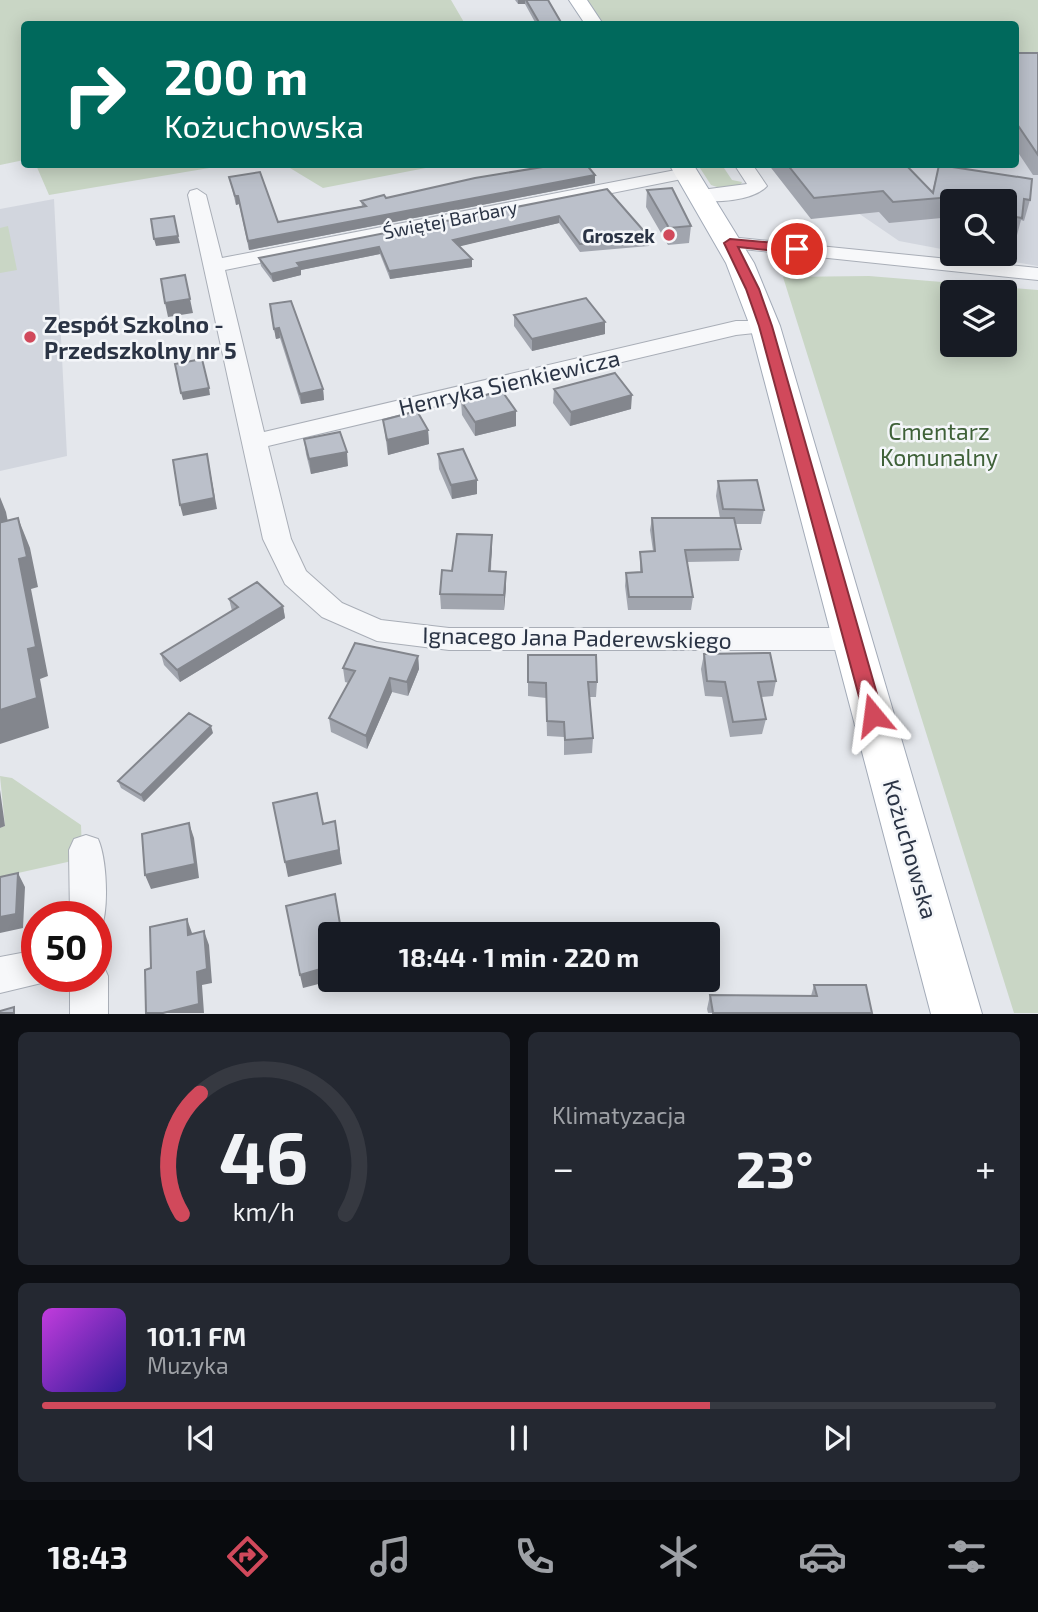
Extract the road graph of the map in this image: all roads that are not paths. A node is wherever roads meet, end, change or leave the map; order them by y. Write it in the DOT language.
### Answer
graph roads {
  1 [pos="578,0"];
  2 [pos="592,21"];
  3 [pos="746,168"];
  4 [pos="689,178"];
  5 [pos="197,195"];
  6 [pos="730,243"];
  7 [pos="213,265"];
  8 [pos="1038,274"];
  9 [pos="765,326"];
  10 [pos="254,442"];
  11 [pos="852,639"];
  12 [pos="86,850"];
  13 [pos="88,901"];
  14 [pos="21,971"];
  15 [pos="0,975"];
  16 [pos="89,992"];
  17 [pos="89,1013"];
  18 [pos="957,1013"];
  1 -- 2 [label="main road"];
  3 -- 4 [label="street, Świętej Barbary"];
  4 -- 6 [label="main road, Kożuchowska"];
  4 -- 7 [label="street, Świętej Barbary"];
  5 -- 7 [label="street, Ignacego Jana Paderewskiego"];
  6 -- 8 [label="street"];
  6 -- 9 [label="main road, Kożuchowska"];
  7 -- 10 [label="street, Ignacego Jana Paderewskiego"];
  9 -- 10 [label="street, Henryka Sienkiewicza"];
  9 -- 11 [label="main road, Kożuchowska"];
  10 -- 11 [label="street, Ignacego Jana Paderewskiego"];
  11 -- 18 [label="main road, Kożuchowska"];
  12 -- 13 [label="street"];
  14 -- 15 [label="street"];
  16 -- 17 [label="street"];
}
